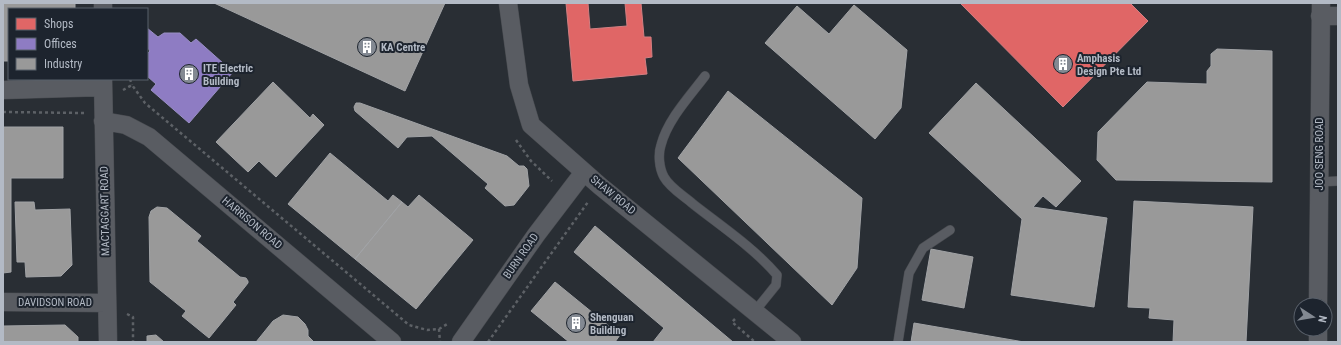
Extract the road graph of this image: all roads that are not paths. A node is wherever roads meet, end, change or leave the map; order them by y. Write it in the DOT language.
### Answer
graph roads {
  1 [pos="508,3"];
  2 [pos="1326,12"];
  3 [pos="705,76"];
  4 [pos="103,88"];
  5 [pos="3,90"];
  6 [pos="103,121"];
  7 [pos="584,172"];
  8 [pos="1338,181"];
  9 [pos="1320,182"];
  10 [pos="950,230"];
  11 [pos="1318,297"];
  12 [pos="3,302"];
  13 [pos="107,303"];
  14 [pos="755,312"];
  15 [pos="108,342"];
  16 [pos="392,342"];
  17 [pos="460,342"];
  18 [pos="792,342"];
  19 [pos="898,342"];
  1 -- 7 [label="street, SHAW ROAD"];
  2 -- 9 [label="street, JOO SENG ROAD"];
  3 -- 14 [label="lane"];
  4 -- 5 [label="street"];
  4 -- 6 [label="street, MACTAGGART ROAD"];
  6 -- 13 [label="street, MACTAGGART ROAD"];
  6 -- 16 [label="street, HARRISON ROAD"];
  7 -- 14 [label="street, SHAW ROAD"];
  7 -- 17 [label="street, BURN ROAD"];
  8 -- 9 [label="lane"];
  9 -- 11 [label="street, JOO SENG ROAD"];
  10 -- 19 [label="lane"];
  12 -- 13 [label="street, DAVIDSON ROAD"];
  13 -- 15 [label="street, MACTAGGART ROAD"];
  14 -- 18 [label="street, SHAW ROAD"];
}
